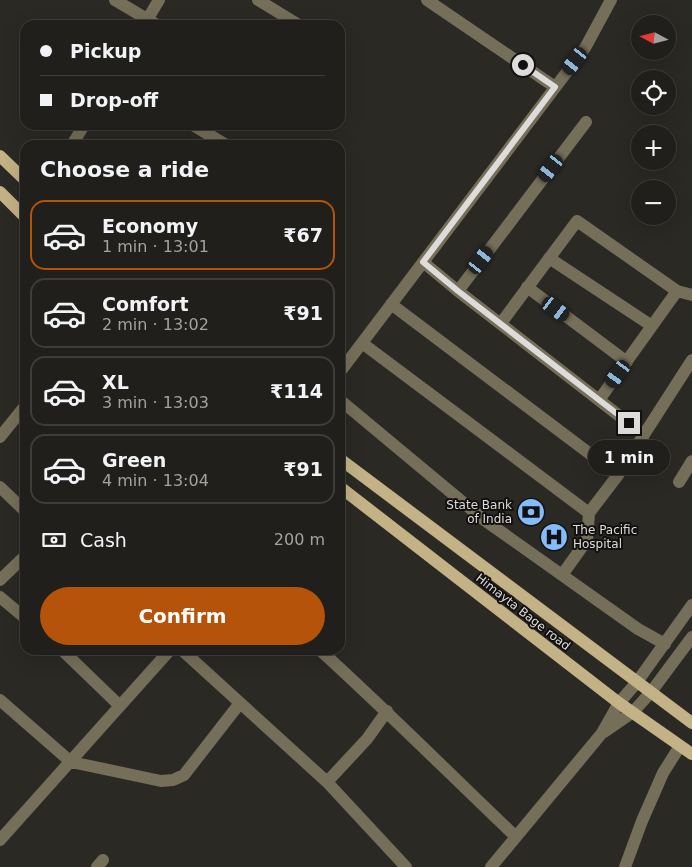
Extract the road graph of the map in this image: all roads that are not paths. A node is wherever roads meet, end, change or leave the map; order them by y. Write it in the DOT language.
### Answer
graph roads {
  1 [pos="115,0"];
  2 [pos="159,0"];
  3 [pos="258,0"];
  4 [pos="427,0"];
  5 [pos="611,0"];
  6 [pos="145,20"];
  7 [pos="150,20"];
  8 [pos="290,20"];
  9 [pos="555,87"];
  10 [pos="586,122"];
  11 [pos="200,130"];
  12 [pos="218,140"];
  13 [pos="0,156"];
  14 [pos="20,175"];
  15 [pos="0,192"];
  16 [pos="20,212"];
  17 [pos="549,258"];
  18 [pos="423,262"];
  19 [pos="527,287"];
  20 [pos="458,291"];
  21 [pos="677,291"];
  22 [pos="692,295"];
  23 [pos="391,304"];
  24 [pos="501,323"];
  25 [pos="652,326"];
  26 [pos="362,343"];
  27 [pos="692,360"];
  28 [pos="627,362"];
  29 [pos="345,365"];
  30 [pos="599,400"];
  31 [pos="345,404"];
  32 [pos="20,412"];
  33 [pos="644,435"];
  34 [pos="0,438"];
  35 [pos="692,461"];
  36 [pos="345,463"];
  37 [pos="618,475"];
  38 [pos="679,482"];
  39 [pos="0,487"];
  40 [pos="345,491"];
  41 [pos="20,505"];
  42 [pos="589,513"];
  43 [pos="20,561"];
  44 [pos="562,575"];
  45 [pos="0,580"];
  46 [pos="0,597"];
  47 [pos="692,605"];
  48 [pos="20,614"];
  49 [pos="692,637"];
  50 [pos="664,644"];
  51 [pos="67,655"];
  52 [pos="166,655"];
  53 [pos="187,655"];
  54 [pos="325,655"];
  55 [pos="637,682"];
  56 [pos="651,692"];
  57 [pos="0,700"];
  58 [pos="240,703"];
  59 [pos="619,703"];
  60 [pos="120,706"];
  61 [pos="387,711"];
  62 [pos="634,712"];
  63 [pos="692,723"];
  64 [pos="602,733"];
  65 [pos="680,746"];
  66 [pos="692,754"];
  67 [pos="71,762"];
  68 [pos="326,782"];
  69 [pos="516,837"];
  70 [pos="0,840"];
  71 [pos="406,867"];
  72 [pos="491,867"];
  73 [pos="625,867"];
  1 -- 6 [label="street"];
  2 -- 7 [label="street"];
  3 -- 8 [label="street"];
  4 -- 9 [label="street"];
  5 -- 9 [label="street"];
  9 -- 18 [label="street"];
  10 -- 20 [label="street"];
  11 -- 12 [label="street"];
  13 -- 14 [label="main road"];
  15 -- 16 [label="main road"];
  17 -- 19 [label="street"];
  17 -- 21 [label="street"];
  17 -- 25 [label="street"];
  18 -- 20 [label="street"];
  18 -- 23 [label="street"];
  19 -- 24 [label="street"];
  19 -- 28 [label="street"];
  20 -- 24 [label="street"];
  21 -- 22 [label="street"];
  21 -- 25 [label="street"];
  23 -- 26 [label="street"];
  23 -- 37 [label="street"];
  24 -- 30 [label="street"];
  25 -- 28 [label="street"];
  26 -- 29 [label="street"];
  26 -- 42 [label="street"];
  27 -- 33 [label="street"];
  28 -- 30 [label="street"];
  30 -- 33 [label="street"];
  31 -- 44 [label="street"];
  32 -- 34 [label="street"];
  33 -- 37 [label="street"];
  35 -- 38 [label="street"];
  36 -- 55 [label="main road"];
  37 -- 42 [label="street"];
  39 -- 41 [label="street"];
  40 -- 59 [label="main road, Himayta Bage road"];
  42 -- 44 [label="street"];
  43 -- 45 [label="street"];
  44 -- 50 [label="street"];
  46 -- 48 [label="street"];
  47 -- 50 [label="street"];
  49 -- 56 [label="street"];
  50 -- 55 [label="street"];
  51 -- 60 [label="street"];
  52 -- 60 [label="street"];
  53 -- 58 [label="street"];
  54 -- 61 [label="street"];
  55 -- 56 [label="main road"];
  55 -- 59 [label="street"];
  56 -- 62 [label="street"];
  56 -- 63 [label="main road"];
  57 -- 67 [label="street"];
  58 -- 67 [label="street"];
  58 -- 68 [label="street"];
  59 -- 62 [label="main road, Himayta Bage road"];
  59 -- 64 [label="street"];
  60 -- 67 [label="street"];
  61 -- 68 [label="street"];
  61 -- 69 [label="street"];
  62 -- 64 [label="street"];
  62 -- 65 [label="main road, Himayta Bage road"];
  64 -- 69 [label="street"];
  65 -- 66 [label="main road, Himayta Bage road"];
  65 -- 73 [label="street"];
  67 -- 70 [label="street"];
  68 -- 71 [label="street"];
  69 -- 72 [label="street"];
}
